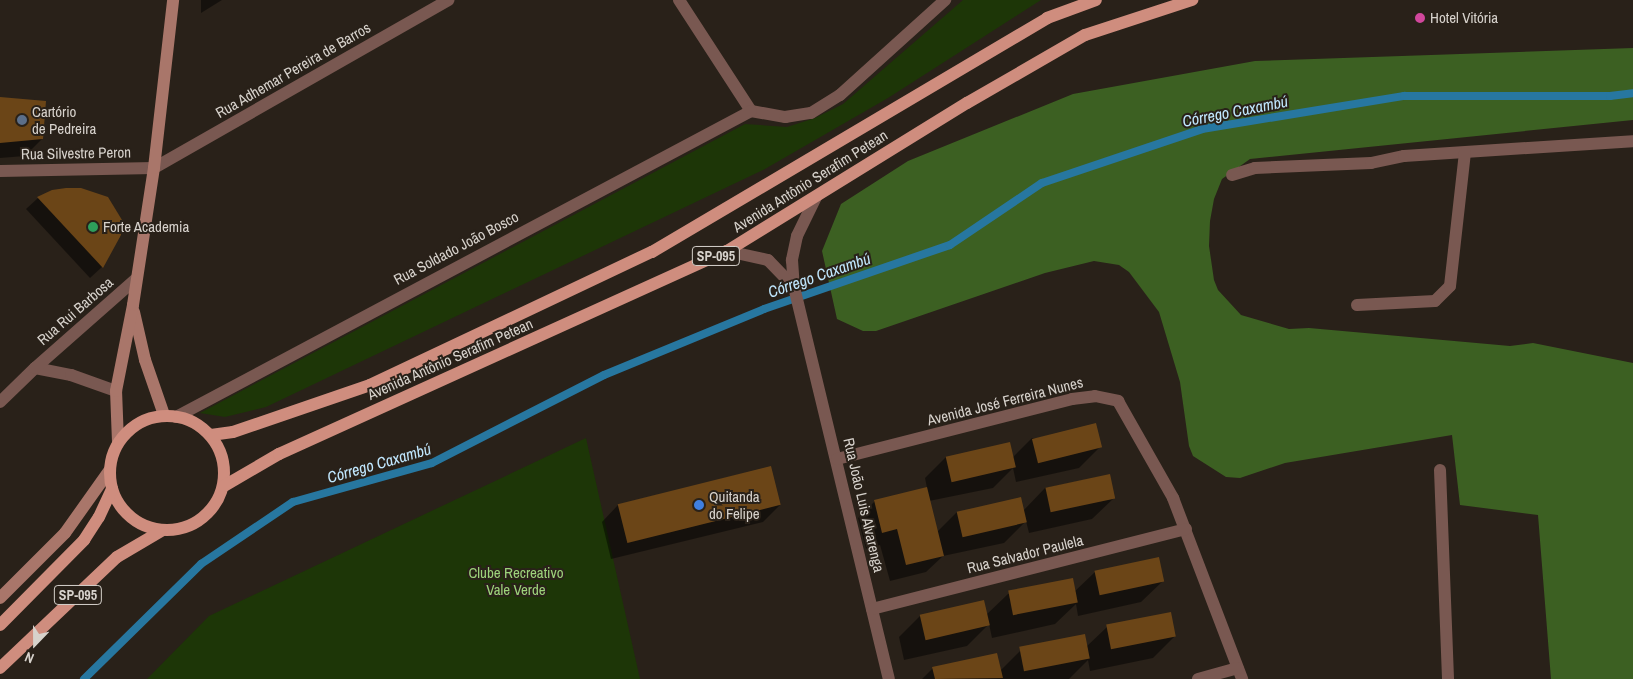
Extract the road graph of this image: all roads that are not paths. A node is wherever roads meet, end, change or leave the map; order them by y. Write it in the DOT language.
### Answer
graph roads {
  1 [pos="173,0"];
  2 [pos="449,0"];
  3 [pos="679,0"];
  4 [pos="945,0"];
  5 [pos="1096,0"];
  6 [pos="1192,0"];
  7 [pos="751,111"];
  8 [pos="1633,141"];
  9 [pos="1465,153"];
  10 [pos="154,168"];
  11 [pos="0,171"];
  12 [pos="1232,175"];
  13 [pos="816,197"];
  14 [pos="727,251"];
  15 [pos="136,279"];
  16 [pos="795,290"];
  17 [pos="133,305"];
  18 [pos="1357,305"];
  19 [pos="35,368"];
  20 [pos="116,391"];
  21 [pos="0,402"];
  22 [pos="170,416"];
  23 [pos="211,435"];
  24 [pos="118,442"];
  25 [pos="837,459"];
  26 [pos="1440,470"];
  27 [pos="109,471"];
  28 [pos="224,486"];
  29 [pos="112,489"];
  30 [pos="1186,529"];
  31 [pos="163,530"];
  32 [pos="0,598"];
  33 [pos="872,609"];
  34 [pos="0,625"];
  35 [pos="0,668"];
  36 [pos="1240,674"];
  37 [pos="889,679"];
  38 [pos="1198,679"];
  39 [pos="1448,679"];
  1 -- 10 [label="main road"];
  2 -- 10 [label="street, Rua Adhemar Pereira de Barros"];
  3 -- 7 [label="street"];
  4 -- 7 [label="street"];
  5 -- 23 [label="main road, Avenida Antônio Serafim Petean / SP-095"];
  6 -- 13 [label="main road, Avenida Antônio Serafim Petean / SP-095"];
  7 -- 22 [label="street, Rua Soldado João Bosco"];
  8 -- 9 [label="street"];
  9 -- 12 [label="street"];
  9 -- 18 [label="street"];
  10 -- 11 [label="street, Rua Silvestre Peron"];
  10 -- 15 [label="main road"];
  13 -- 14 [label="main road, Avenida Antônio Serafim Petean / SP-095"];
  13 -- 16 [label="street, Rua João Luis Alvarenga"];
  14 -- 16 [label="street"];
  14 -- 28 [label="main road, Avenida Antônio Serafim Petean / SP-095"];
  15 -- 17 [label="main road"];
  15 -- 19 [label="street, Rua Rui Barbosa"];
  16 -- 25 [label="street, Rua João Luis Alvarenga"];
  17 -- 20 [label="main road"];
  17 -- 22 [label="main road"];
  19 -- 20 [label="street, Rua Rui Barbosa"];
  19 -- 21 [label="street, Rua Rui Barbosa"];
  20 -- 24 [label="main road"];
  22 -- 23 [label="main road"];
  22 -- 24 [label="main road, SP-095"];
  23 -- 28 [label="main road"];
  24 -- 27 [label="main road, SP-095"];
  25 -- 30 [label="street, Avenida José Ferreira Nunes"];
  25 -- 33 [label="street, Rua João Luis Alvarenga"];
  26 -- 39 [label="street"];
  27 -- 29 [label="main road, SP-095"];
  27 -- 32 [label="main road"];
  28 -- 31 [label="main road, SP-095"];
  29 -- 31 [label="main road, SP-095"];
  29 -- 34 [label="main road, SP-095"];
  30 -- 33 [label="street, Rua Salvador Paulela"];
  30 -- 36 [label="street, Avenida José Ferreira Nunes"];
  31 -- 35 [label="main road, SP-095"];
  33 -- 37 [label="street, Rua João Luis Alvarenga"];
  36 -- 38 [label="street"];
}
